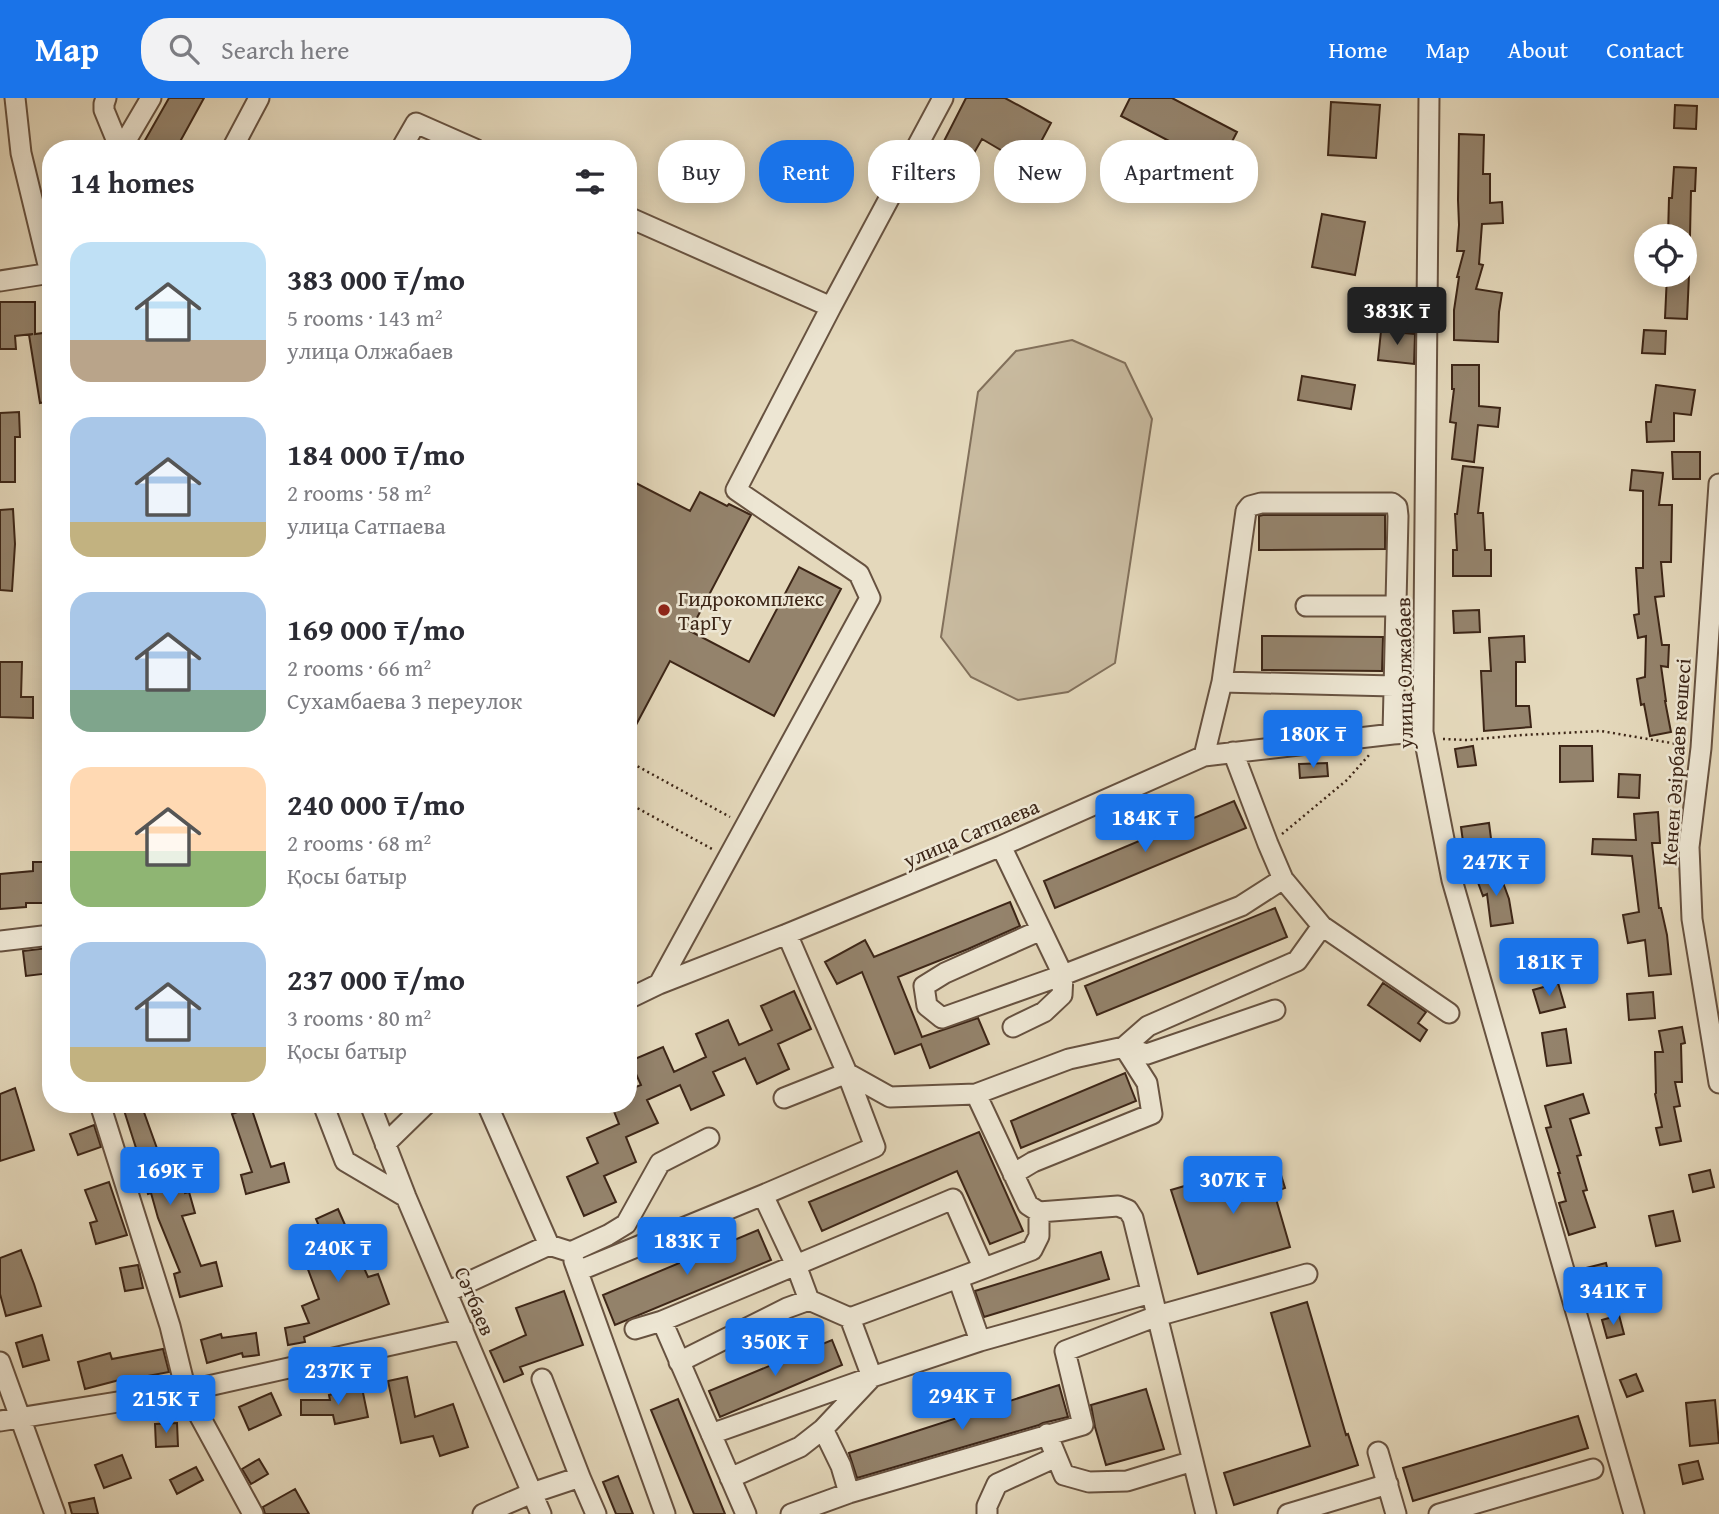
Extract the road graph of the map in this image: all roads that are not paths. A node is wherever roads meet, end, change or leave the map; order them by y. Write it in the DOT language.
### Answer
graph roads {
  1 [pos="15,98"];
  2 [pos="106,98"];
  3 [pos="151,98"];
  4 [pos="260,98"];
  5 [pos="943,98"];
  6 [pos="1429,98"];
  7 [pos="117,140"];
  8 [pos="126,140"];
  9 [pos="237,140"];
  10 [pos="406,140"];
  11 [pos="455,140"];
  12 [pos="637,221"];
  13 [pos="42,241"];
  14 [pos="42,276"];
  15 [pos="0,281"];
  16 [pos="831,307"];
  17 [pos="1719,484"];
  18 [pos="1306,606"];
  19 [pos="1396,606"];
  20 [pos="1222,682"];
  21 [pos="1394,686"];
  22 [pos="1423,732"];
  23 [pos="1393,734"];
  24 [pos="1233,752"];
  25 [pos="1204,757"];
  26 [pos="1001,846"];
  27 [pos="1283,878"];
  28 [pos="1322,926"];
  29 [pos="1041,930"];
  30 [pos="787,934"];
  31 [pos="42,940"];
  32 [pos="0,941"];
  33 [pos="1063,975"];
  34 [pos="659,985"];
  35 [pos="637,995"];
  36 [pos="1275,1010"];
  37 [pos="1450,1013"];
  38 [pos="1013,1027"];
  39 [pos="1124,1047"];
  40 [pos="847,1073"];
  41 [pos="1719,1083"];
  42 [pos="976,1094"];
  43 [pos="784,1098"];
  44 [pos="103,1113"];
  45 [pos="326,1113"];
  46 [pos="373,1113"];
  47 [pos="417,1113"];
  48 [pos="491,1113"];
  49 [pos="709,1138"];
  50 [pos="385,1144"];
  51 [pos="1013,1174"];
  52 [pos="763,1195"];
  53 [pos="406,1197"];
  54 [pos="1040,1212"];
  55 [pos="549,1245"];
  56 [pos="574,1262"];
  57 [pos="796,1265"];
  58 [pos="983,1267"];
  59 [pos="1307,1274"];
  60 [pos="958,1279"];
  61 [pos="447,1292"];
  62 [pos="1151,1293"];
  63 [pos="809,1300"];
  64 [pos="1157,1316"];
  65 [pos="850,1318"];
  66 [pos="662,1321"];
  67 [pos="463,1329"];
  68 [pos="635,1329"];
  69 [pos="980,1341"];
  70 [pos="0,1362"];
  71 [pos="679,1362"];
  72 [pos="872,1377"];
  73 [pos="541,1379"];
  74 [pos="186,1391"];
  75 [pos="10,1420"];
  76 [pos="823,1429"];
  77 [pos="711,1434"];
  78 [pos="1047,1434"];
  79 [pos="1378,1452"];
  80 [pos="1056,1457"];
  81 [pos="1193,1461"];
  82 [pos="1593,1469"];
  83 [pos="580,1477"];
  84 [pos="730,1478"];
  85 [pos="1388,1484"];
  86 [pos="532,1493"];
  87 [pos="849,1493"];
  88 [pos="55,1514"];
  89 [pos="253,1514"];
  90 [pos="483,1514"];
  91 [pos="541,1514"];
  92 [pos="596,1514"];
  93 [pos="665,1514"];
  94 [pos="746,1514"];
  95 [pos="791,1514"];
  96 [pos="987,1514"];
  97 [pos="1206,1514"];
  98 [pos="1288,1514"];
  99 [pos="1396,1514"];
  100 [pos="1439,1514"];
  101 [pos="1634,1514"];
  1 -- 13 [label="street"];
  2 -- 7 [label="street"];
  3 -- 8 [label="street"];
  4 -- 9 [label="street"];
  5 -- 16 [label="street"];
  6 -- 22 [label="street, улица Олжабаев"];
  10 -- 11 [label="street"];
  12 -- 16 [label="street"];
  14 -- 15 [label="street"];
  16 -- 34 [label="street"];
  17 -- 41 [label="street, Кенен Әзірбаев көшесі"];
  18 -- 19 [label="street"];
  19 -- 20 [label="street"];
  19 -- 21 [label="street"];
  20 -- 21 [label="street"];
  20 -- 25 [label="street"];
  21 -- 23 [label="street"];
  22 -- 23 [label="street, улица Сатпаева"];
  22 -- 101 [label="street, улица Олжабаев"];
  23 -- 24 [label="street, улица Сатпаева"];
  24 -- 25 [label="street, улица Сатпаева"];
  24 -- 27 [label="street"];
  25 -- 26 [label="street, улица Сатпаева"];
  26 -- 29 [label="street"];
  26 -- 30 [label="street, улица Сатпаева"];
  27 -- 28 [label="street"];
  27 -- 33 [label="street"];
  28 -- 37 [label="street"];
  28 -- 39 [label="street"];
  29 -- 33 [label="street"];
  29 -- 33 [label="street"];
  30 -- 34 [label="street, улица Сатпаева"];
  30 -- 40 [label="street"];
  31 -- 32 [label="street"];
  33 -- 38 [label="street"];
  34 -- 35 [label="street, улица Сатпаева"];
  36 -- 39 [label="street"];
  39 -- 42 [label="street"];
  39 -- 51 [label="street"];
  40 -- 42 [label="street"];
  40 -- 43 [label="street"];
  40 -- 52 [label="street"];
  42 -- 51 [label="street"];
  44 -- 74 [label="street"];
  45 -- 53 [label="street"];
  46 -- 50 [label="street, Сәтбаев"];
  47 -- 50 [label="street"];
  48 -- 55 [label="street"];
  49 -- 56 [label="street"];
  50 -- 53 [label="street, Сәтбаев"];
  51 -- 54 [label="street"];
  52 -- 56 [label="street"];
  52 -- 57 [label="street"];
  53 -- 61 [label="street, Сәтбаев"];
  54 -- 58 [label="street"];
  54 -- 62 [label="street"];
  55 -- 56 [label="street"];
  55 -- 61 [label="street"];
  56 -- 93 [label="street"];
  57 -- 58 [label="street"];
  57 -- 63 [label="street"];
  57 -- 66 [label="street"];
  58 -- 60 [label="street"];
  59 -- 64 [label="street"];
  60 -- 65 [label="street"];
  60 -- 69 [label="street"];
  61 -- 67 [label="street, Сәтбаев"];
  62 -- 64 [label="street"];
  62 -- 69 [label="street"];
  63 -- 65 [label="street"];
  63 -- 71 [label="street"];
  64 -- 78 [label="street"];
  64 -- 81 [label="street"];
  65 -- 72 [label="street"];
  66 -- 68 [label="street"];
  66 -- 71 [label="street"];
  67 -- 74 [label="street"];
  67 -- 86 [label="street, Сәтбаев"];
  69 -- 72 [label="street"];
  70 -- 75 [label="street"];
  71 -- 77 [label="street"];
  72 -- 76 [label="street"];
  72 -- 77 [label="street"];
  73 -- 83 [label="street"];
  74 -- 75 [label="street"];
  74 -- 89 [label="street"];
  75 -- 88 [label="street"];
  76 -- 84 [label="street"];
  76 -- 87 [label="street"];
  77 -- 84 [label="street"];
  78 -- 80 [label="street"];
  78 -- 87 [label="street"];
  79 -- 85 [label="street"];
  80 -- 81 [label="street"];
  80 -- 96 [label="street"];
  81 -- 97 [label="street"];
  82 -- 100 [label="street"];
  83 -- 86 [label="street"];
  83 -- 92 [label="street"];
  84 -- 94 [label="street"];
  85 -- 98 [label="street"];
  85 -- 99 [label="street"];
  86 -- 90 [label="street"];
  86 -- 91 [label="street, Сәтбаев"];
  87 -- 95 [label="street"];
}
